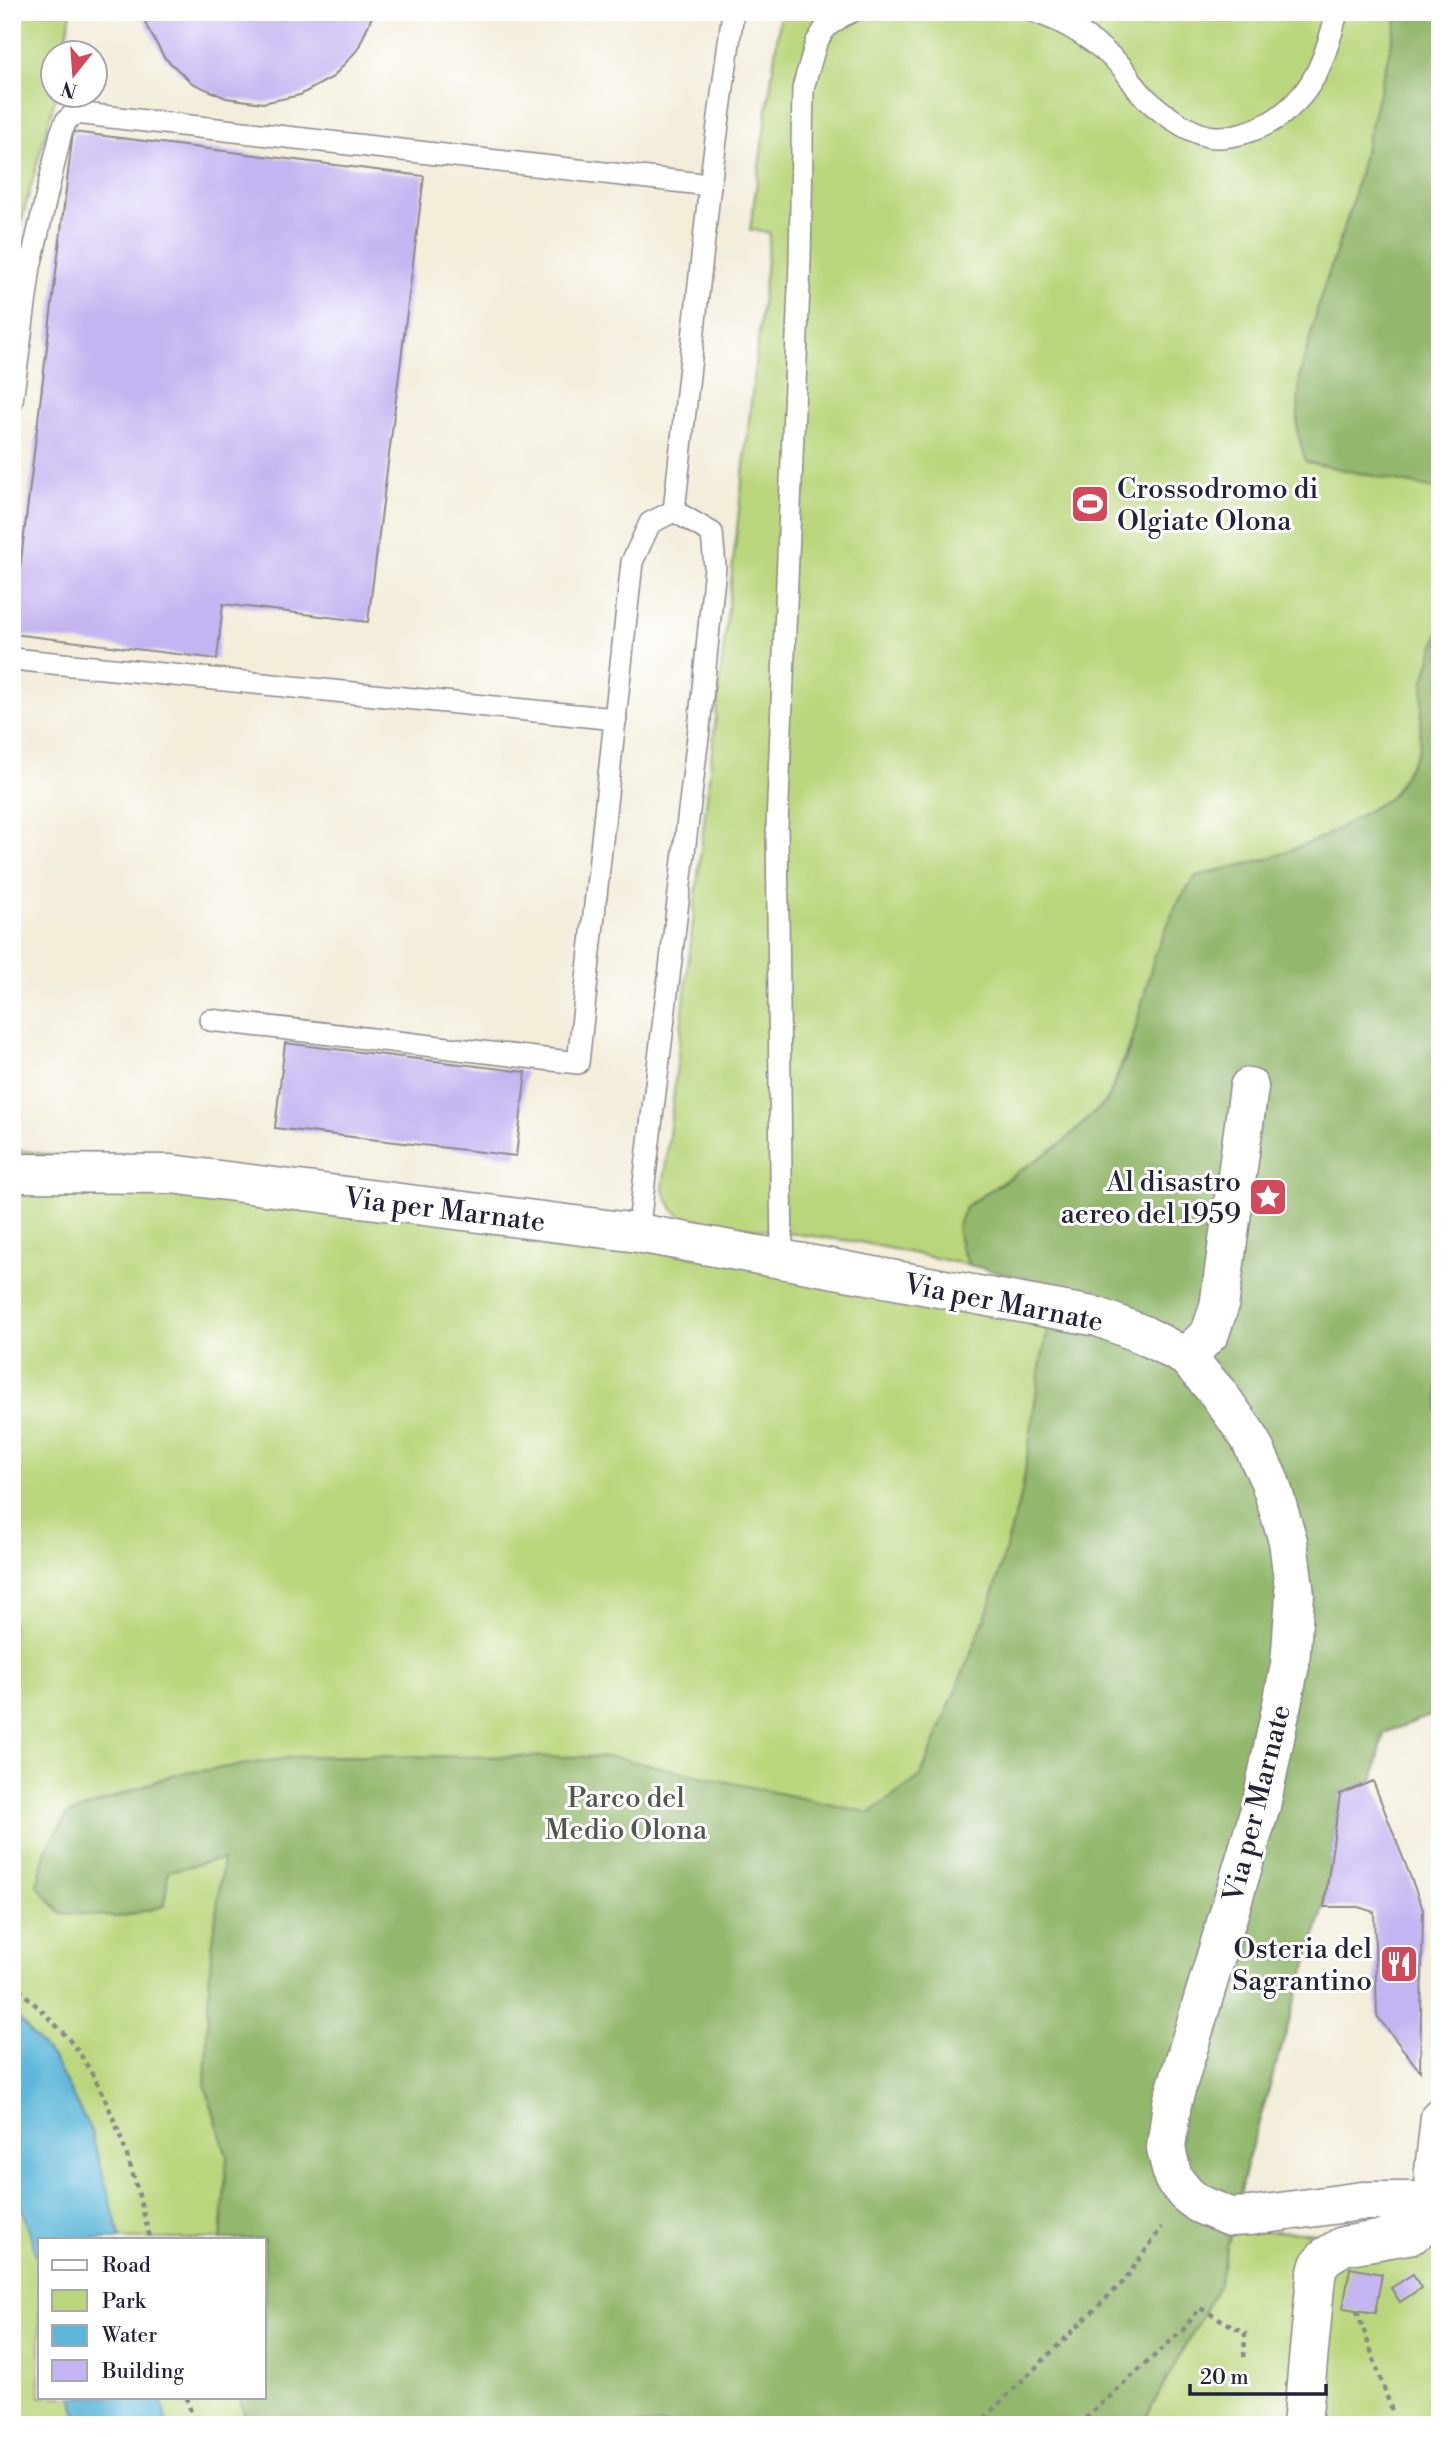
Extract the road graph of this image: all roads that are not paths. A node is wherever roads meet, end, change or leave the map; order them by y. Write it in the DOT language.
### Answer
graph roads {
  1 [pos="733,12"];
  2 [pos="851,12"];
  3 [pos="1035,12"];
  4 [pos="1336,12"];
  5 [pos="709,186"];
  6 [pos="12,401"];
  7 [pos="674,511"];
  8 [pos="12,659"];
  9 [pos="616,719"];
  10 [pos="210,1020"];
  11 [pos="1249,1087"];
  12 [pos="12,1173"];
  13 [pos="638,1233"];
  14 [pos="782,1259"];
  15 [pos="1186,1357"];
  16 [pos="1440,2117"];
  17 [pos="1438,2201"];
  18 [pos="1303,2425"];
  1 -- 5 [label="lane"];
  2 -- 14 [label="lane"];
  3 -- 4 [label="lane"];
  5 -- 6 [label="lane"];
  5 -- 7 [label="lane"];
  7 -- 9 [label="lane"];
  7 -- 13 [label="lane"];
  8 -- 9 [label="lane"];
  9 -- 10 [label="lane"];
  11 -- 15 [label="street"];
  12 -- 13 [label="street, Via per Marnate"];
  13 -- 14 [label="street, Via per Marnate"];
  14 -- 15 [label="street, Via per Marnate"];
  15 -- 17 [label="street, Via per Marnate"];
  16 -- 17 [label="street"];
  17 -- 18 [label="street"];
}
